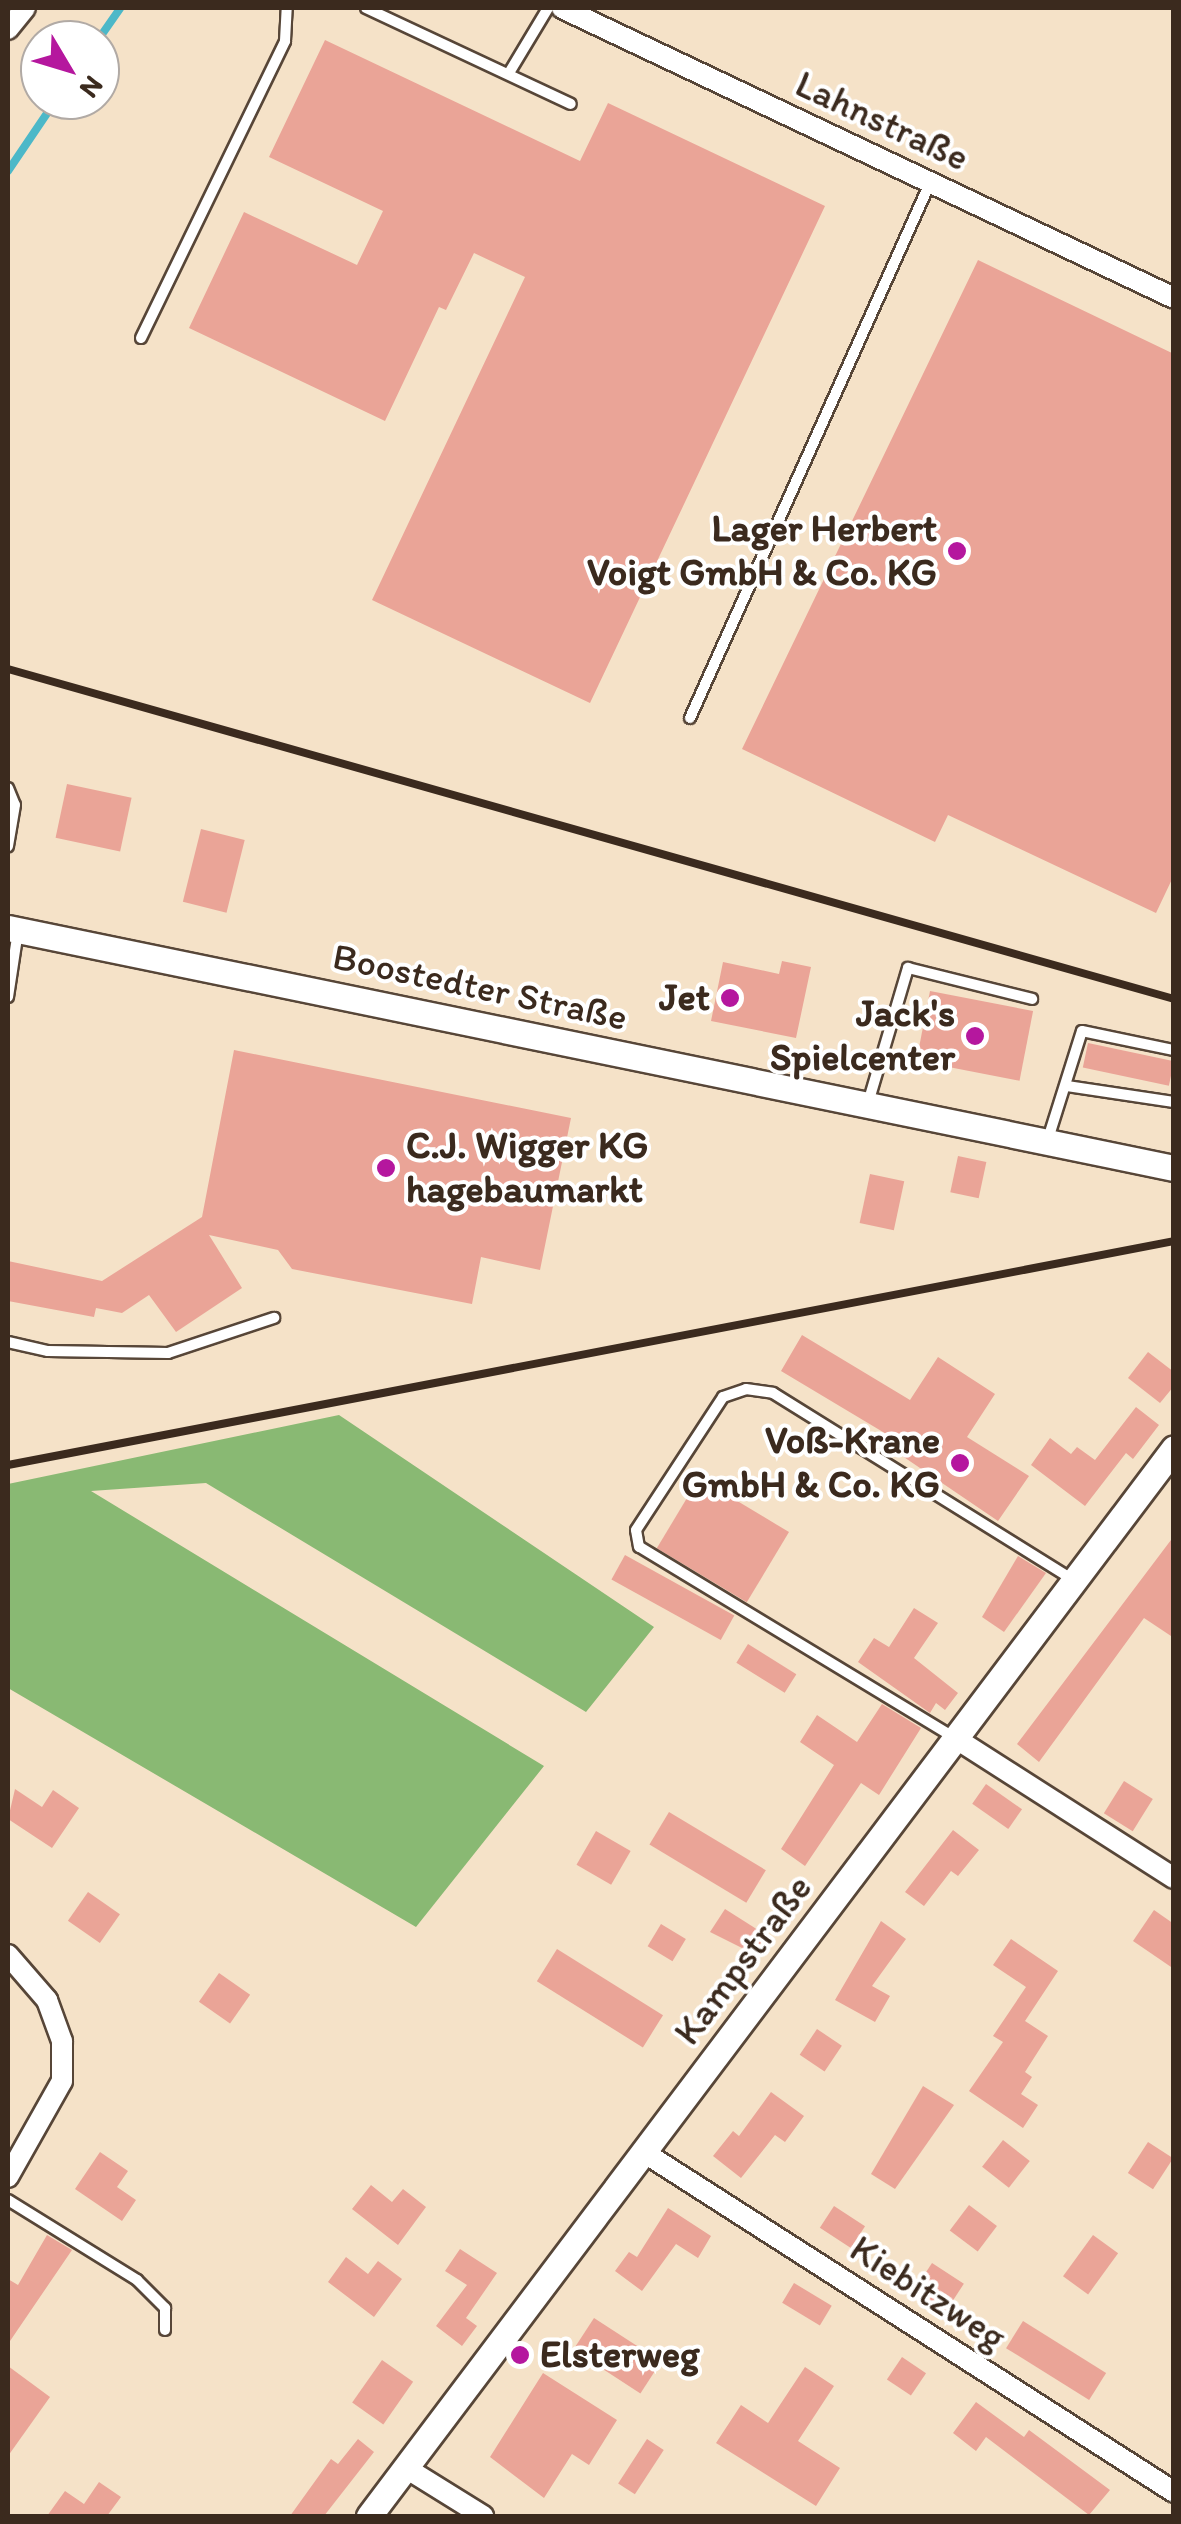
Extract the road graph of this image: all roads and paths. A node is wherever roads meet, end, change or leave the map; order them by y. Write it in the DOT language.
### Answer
graph roads {
  1 [pos="25,8"];
  2 [pos="287,8"];
  3 [pos="366,8"];
  4 [pos="548,8"];
  5 [pos="562,8"];
  6 [pos="8,29"];
  7 [pos="509,73"];
  8 [pos="571,104"];
  9 [pos="930,182"];
  10 [pos="1174,298"];
  11 [pos="141,338"];
  12 [pos="690,718"];
  13 [pos="8,788"];
  14 [pos="8,846"];
  15 [pos="13,929"];
  16 [pos="8,997"];
  17 [pos="1032,999"];
  18 [pos="1174,1050"];
  19 [pos="1067,1086"];
  20 [pos="1174,1102"];
  21 [pos="868,1104"];
  22 [pos="1046,1142"];
  23 [pos="1174,1168"];
  24 [pos="274,1318"];
  25 [pos="8,1342"];
  26 [pos="1174,1448"];
  27 [pos="1075,1582"];
  28 [pos="955,1738"];
  29 [pos="1174,1878"];
  30 [pos="8,1955"];
  31 [pos="645,2153"];
  32 [pos="8,2177"];
  33 [pos="8,2200"];
  34 [pos="165,2330"];
  35 [pos="406,2468"];
  36 [pos="1174,2492"];
  37 [pos="370,2516"];
  38 [pos="483,2516"];
  1 -- 6 [label="street"];
  2 -- 11 [label="lane"];
  3 -- 7 [label="lane"];
  4 -- 7 [label="lane"];
  5 -- 9 [label="street, Lahnstraße"];
  7 -- 8 [label="lane"];
  9 -- 10 [label="street, Lahnstraße"];
  9 -- 12 [label="lane"];
  13 -- 14 [label="lane"];
  15 -- 16 [label="lane"];
  15 -- 21 [label="street, Boostedter Straße"];
  17 -- 21 [label="lane"];
  18 -- 19 [label="lane"];
  19 -- 20 [label="lane"];
  19 -- 22 [label="lane"];
  21 -- 22 [label="street, Boostedter Straße"];
  22 -- 23 [label="street, Boostedter Straße"];
  24 -- 25 [label="lane"];
  26 -- 27 [label="street, Kampstraße"];
  27 -- 28 [label="street, Kampstraße"];
  27 -- 28 [label="lane"];
  28 -- 29 [label="street"];
  28 -- 31 [label="street, Kampstraße"];
  30 -- 32 [label="street"];
  31 -- 35 [label="street, Kampstraße"];
  31 -- 36 [label="street, Kiebitzweg"];
  33 -- 34 [label="lane"];
  35 -- 37 [label="street, Kampstraße"];
  35 -- 38 [label="street"];
}
